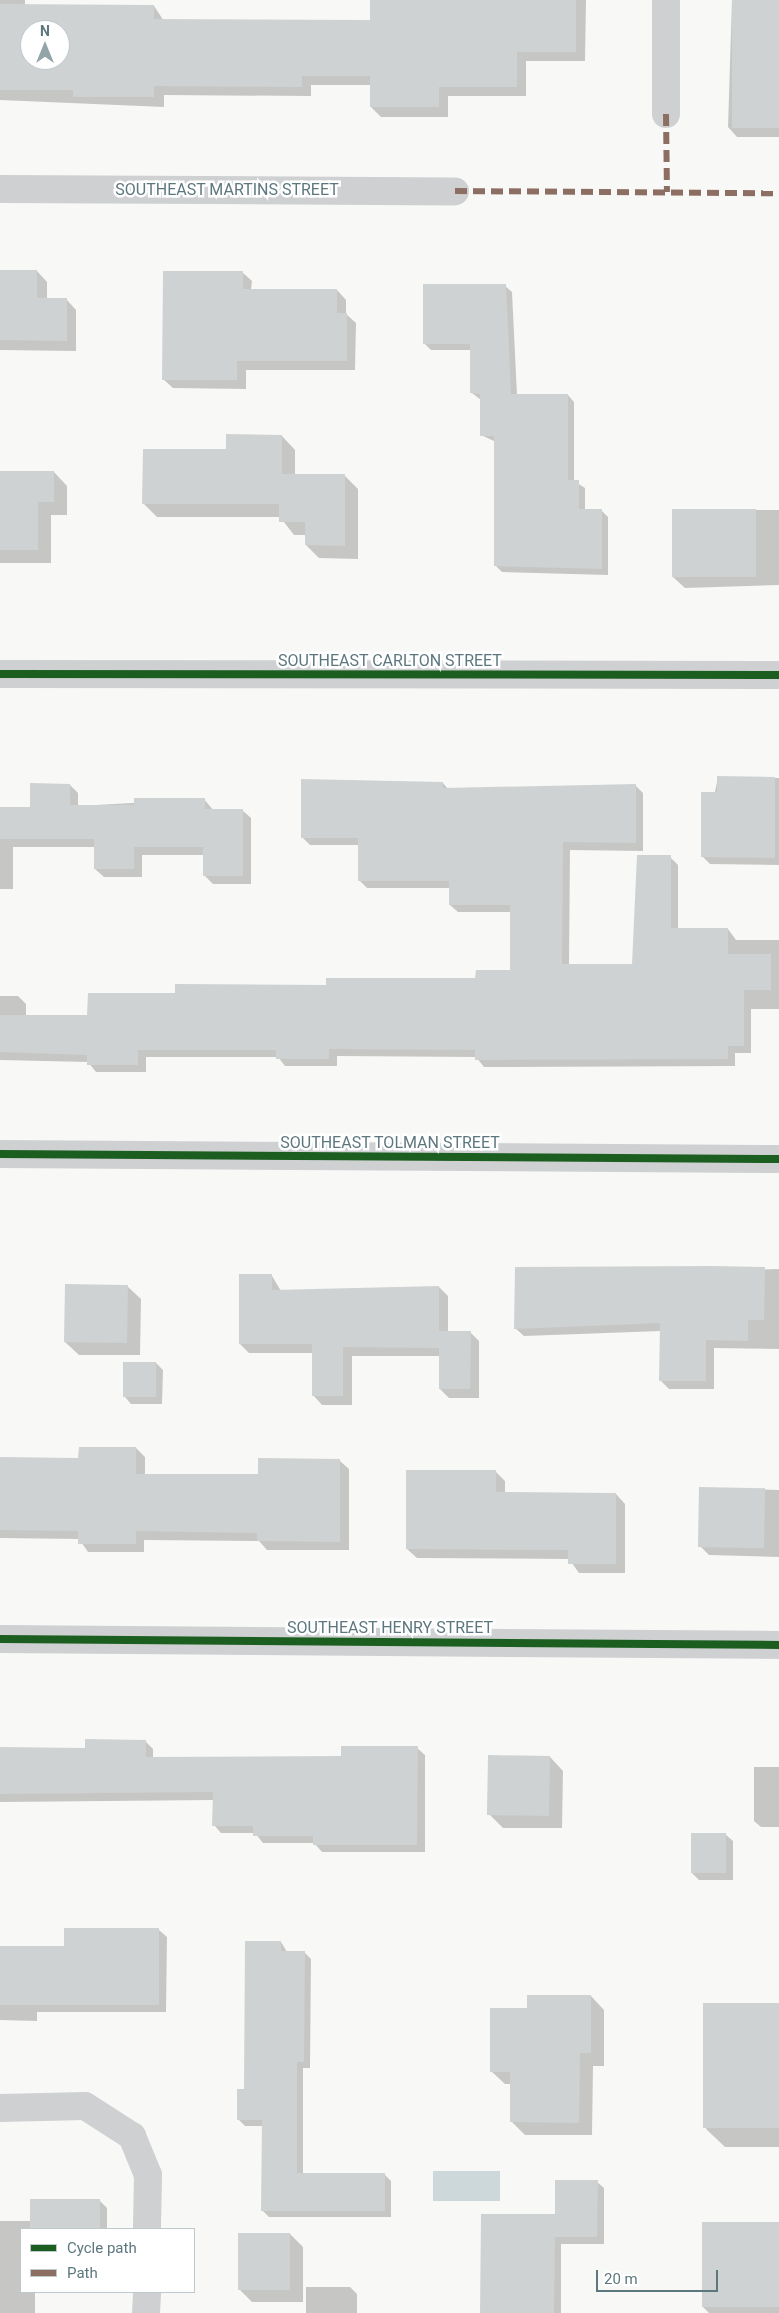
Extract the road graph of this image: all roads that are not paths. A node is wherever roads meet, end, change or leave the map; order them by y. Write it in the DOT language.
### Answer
graph roads {
  1 [pos="666,0"];
  2 [pos="666,114"];
  3 [pos="0,188"];
  4 [pos="454,191"];
  5 [pos="0,674"];
  6 [pos="779,675"];
  7 [pos="0,1154"];
  8 [pos="779,1159"];
  9 [pos="0,1638"];
  10 [pos="779,1645"];
  11 [pos="0,2108"];
  12 [pos="147,2228"];
  13 [pos="147,2293"];
  14 [pos="146,2313"];
  1 -- 2 [label="street"];
  3 -- 4 [label="street, SOUTHEAST MARTINS STREET"];
  5 -- 6 [label="street, SOUTHEAST CARLTON STREET"];
  7 -- 8 [label="street, SOUTHEAST TOLMAN STREET"];
  9 -- 10 [label="street, SOUTHEAST HENRY STREET"];
  11 -- 12 [label="street"];
  13 -- 14 [label="street"];
}
